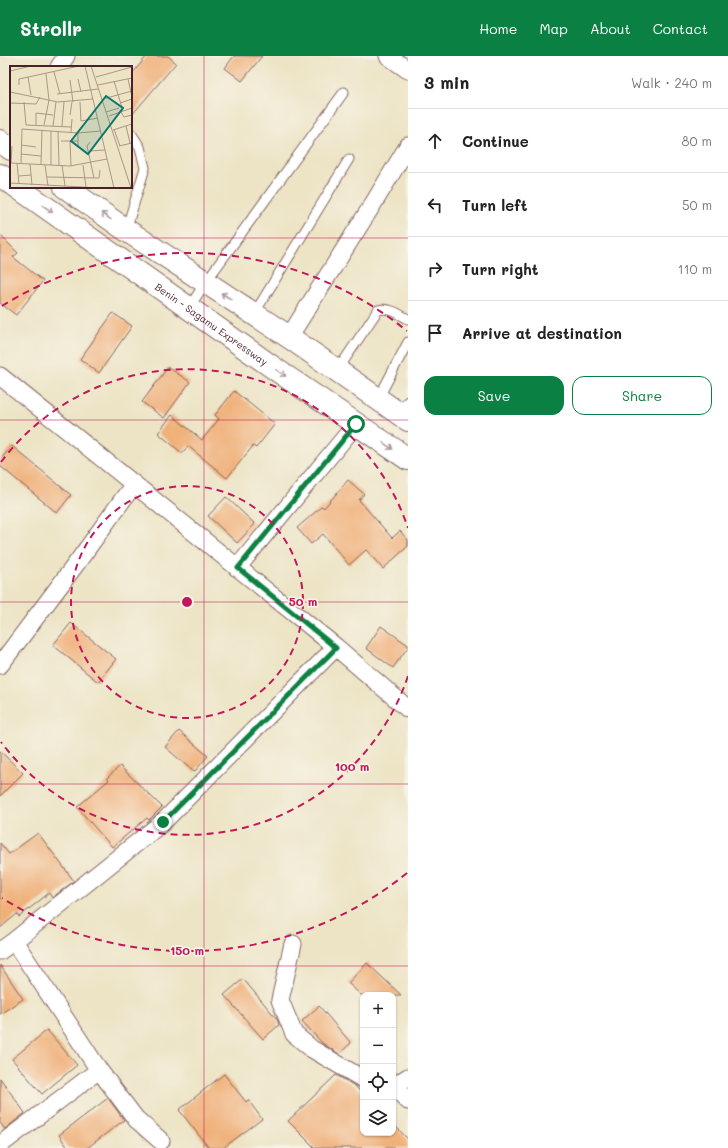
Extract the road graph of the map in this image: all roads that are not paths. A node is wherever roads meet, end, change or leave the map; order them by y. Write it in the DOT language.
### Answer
graph roads {
  1 [pos="66,56"];
  2 [pos="388,56"];
  3 [pos="60,66"];
  4 [pos="408,70"];
  5 [pos="344,92"];
  6 [pos="132,135"];
  7 [pos="408,146"];
  8 [pos="349,159"];
  9 [pos="0,175"];
  10 [pos="10,182"];
  11 [pos="17,188"];
  12 [pos="67,188"];
  13 [pos="126,230"];
  14 [pos="205,283"];
  15 [pos="189,308"];
  16 [pos="254,314"];
  17 [pos="408,319"];
  18 [pos="290,337"];
  19 [pos="408,342"];
  20 [pos="337,371"];
  21 [pos="0,376"];
  22 [pos="378,399"];
  23 [pos="404,411"];
  24 [pos="356,424"];
  25 [pos="408,459"];
  26 [pos="134,484"];
  27 [pos="238,568"];
  28 [pos="336,648"];
  29 [pos="0,665"];
  30 [pos="408,709"];
  31 [pos="14,941"];
  32 [pos="293,944"];
  33 [pos="0,950"];
  34 [pos="99,1070"];
  35 [pos="360,1076"];
  36 [pos="408,1077"];
  37 [pos="396,1086"];
  38 [pos="396,1089"];
  39 [pos="408,1101"];
  40 [pos="161,1141"];
  41 [pos="0,1144"];
  1 -- 3 [label="street"];
  2 -- 4 [label="street"];
  5 -- 14 [label="lane"];
  6 -- 13 [label="lane"];
  7 -- 18 [label="street"];
  8 -- 16 [label="lane"];
  9 -- 10 [label="highway"];
  11 -- 15 [label="highway, Benin - Sagamu Expressway, one-way"];
  13 -- 12 [label="highway, one-way"];
  13 -- 14 [label="highway"];
  14 -- 15 [label="lane"];
  16 -- 14 [label="highway, one-way"];
  15 -- 24 [label="highway, Benin - Sagamu Expressway, one-way"];
  16 -- 18 [label="highway"];
  17 -- 20 [label="lane"];
  18 -- 20 [label="highway"];
  19 -- 22 [label="lane"];
  20 -- 22 [label="highway"];
  21 -- 26 [label="street"];
  22 -- 23 [label="highway"];
  24 -- 25 [label="highway, Benin - Sagamu Expressway, one-way"];
  24 -- 27 [label="street"];
  26 -- 27 [label="street"];
  26 -- 29 [label="street"];
  27 -- 28 [label="street"];
  28 -- 30 [label="street"];
  28 -- 31 [label="street"];
  31 -- 33 [label="street"];
  31 -- 34 [label="street"];
  32 -- 35 [label="street"];
  34 -- 40 [label="street"];
  34 -- 41 [label="street"];
  36 -- 37 [label="street"];
  38 -- 39 [label="street"];
}
